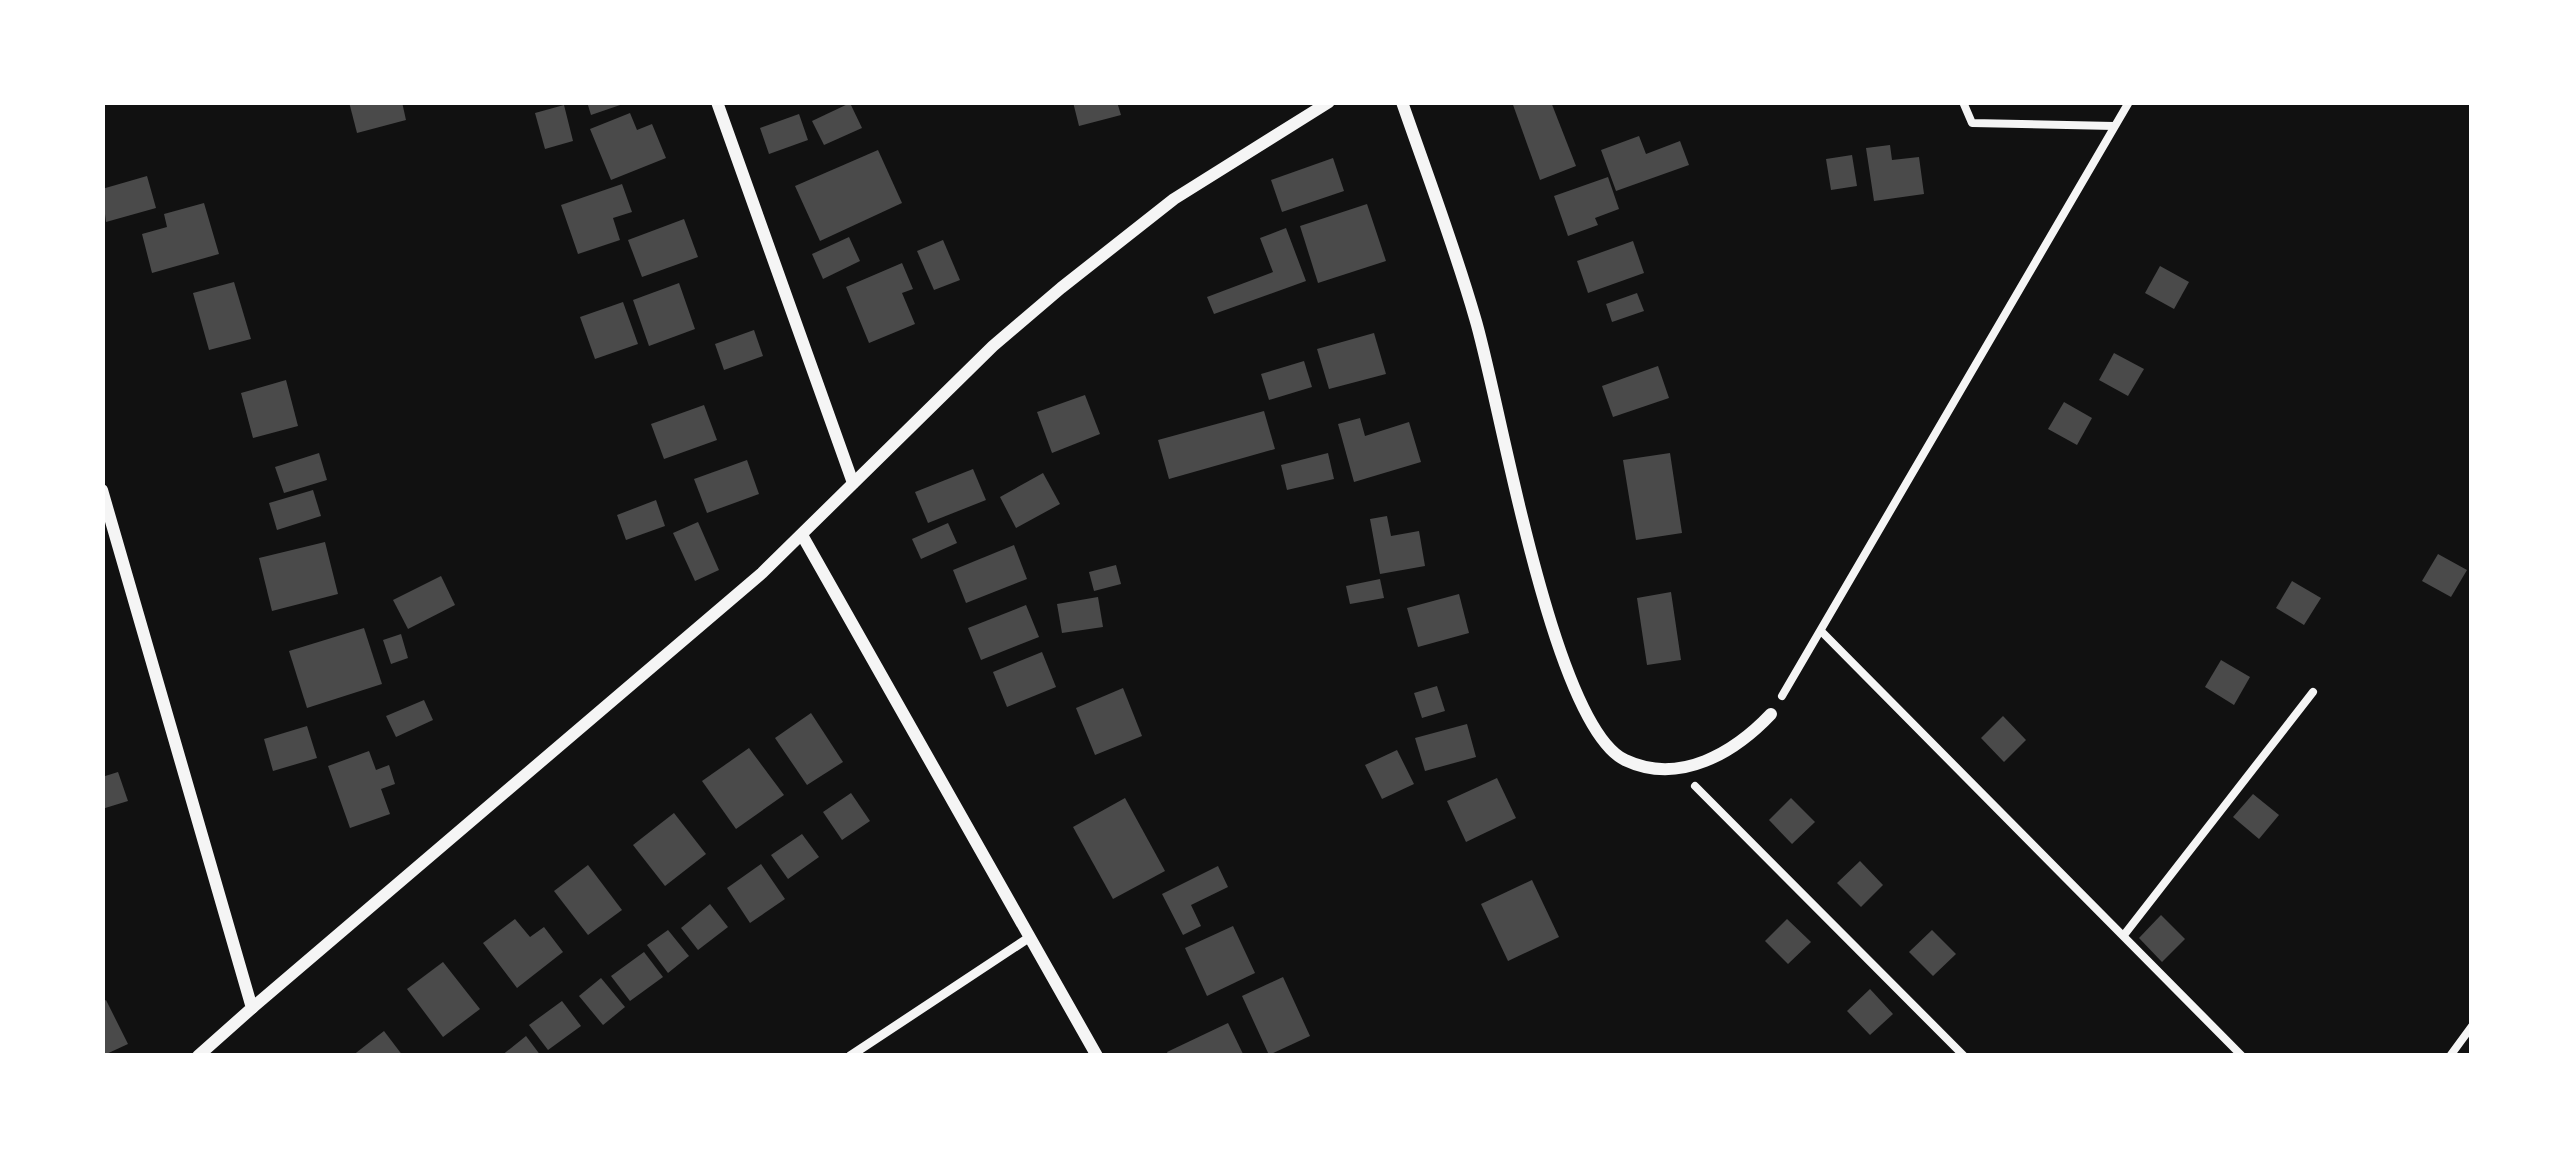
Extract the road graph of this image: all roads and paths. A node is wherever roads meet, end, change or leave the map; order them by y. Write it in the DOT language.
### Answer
graph roads {
  1 [pos="717,102"];
  2 [pos="1329,102"];
  3 [pos="1402,102"];
  4 [pos="1964,102"];
  5 [pos="2129,102"];
  6 [pos="2114,126"];
  7 [pos="853,483"];
  8 [pos="102,490"];
  9 [pos="802,535"];
  10 [pos="1822,632"];
  11 [pos="2313,692"];
  12 [pos="1771,713"];
  13 [pos="1677,768"];
  14 [pos="2124,935"];
  15 [pos="1030,938"];
  16 [pos="252,1008"];
  17 [pos="2472,1027"];
  18 [pos="198,1056"];
  19 [pos="850,1056"];
  20 [pos="1096,1056"];
  21 [pos="1964,1056"];
  22 [pos="2242,1056"];
  23 [pos="2450,1056"];
  1 -- 7 [label="street"];
  2 -- 7 [label="street"];
  3 -- 13 [label="street"];
  4 -- 6 [label="path"];
  5 -- 6 [label="path"];
  6 -- 10 [label="path"];
  7 -- 9 [label="street"];
  8 -- 16 [label="street"];
  9 -- 15 [label="street"];
  9 -- 16 [label="street"];
  10 -- 12 [label="path"];
  10 -- 14 [label="path"];
  11 -- 14 [label="path"];
  12 -- 13 [label="street"];
  13 -- 21 [label="path"];
  14 -- 22 [label="path"];
  15 -- 19 [label="lane"];
  15 -- 20 [label="street"];
  16 -- 18 [label="street"];
  17 -- 23 [label="path"];
}
